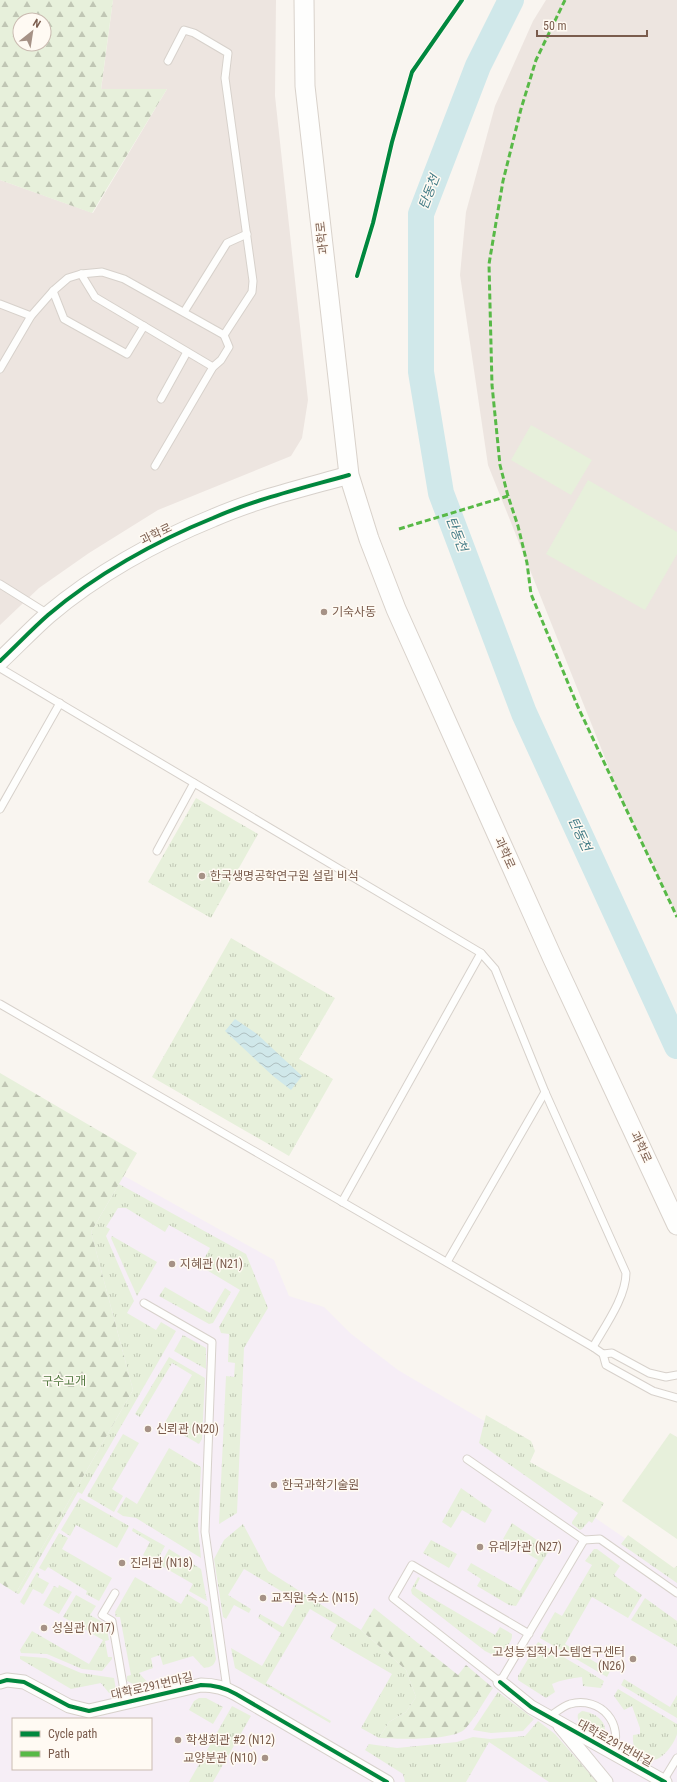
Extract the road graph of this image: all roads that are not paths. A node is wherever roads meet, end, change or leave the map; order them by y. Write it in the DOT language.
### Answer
graph roads {
  1 [pos="304,0"];
  2 [pos="168,61"];
  3 [pos="247,234"];
  4 [pos="81,274"];
  5 [pos="52,292"];
  6 [pos="0,304"];
  7 [pos="184,312"];
  8 [pos="32,316"];
  9 [pos="144,326"];
  10 [pos="224,335"];
  11 [pos="187,352"];
  12 [pos="213,367"];
  13 [pos="0,369"];
  14 [pos="161,399"];
  15 [pos="155,466"];
  16 [pos="349,474"];
  17 [pos="0,584"];
  18 [pos="49,614"];
  19 [pos="0,661"];
  20 [pos="0,668"];
  21 [pos="60,703"];
  22 [pos="194,783"];
  23 [pos="0,809"];
  24 [pos="156,851"];
  25 [pos="481,953"];
  26 [pos="0,1004"];
  27 [pos="545,1092"];
  28 [pos="342,1202"];
  29 [pos="677,1225"];
  30 [pos="447,1262"];
  31 [pos="144,1303"];
  32 [pos="593,1347"];
  33 [pos="603,1354"];
  34 [pos="677,1375"];
  35 [pos="677,1398"];
  36 [pos="467,1459"];
  37 [pos="584,1540"];
  38 [pos="115,1593"];
  39 [pos="677,1593"];
  40 [pos="529,1634"];
  41 [pos="0,1682"];
  42 [pos="500,1682"];
  43 [pos="227,1688"];
  44 [pos="126,1702"];
  45 [pos="552,1719"];
  46 [pos="612,1753"];
  47 [pos="677,1758"];
  48 [pos="660,1781"];
  49 [pos="387,1782"];
  50 [pos="606,1782"];
  1 -- 16 [label="main road, 과학로"];
  2 -- 3 [label="lane"];
  3 -- 7 [label="lane"];
  3 -- 10 [label="lane"];
  4 -- 5 [label="lane"];
  4 -- 7 [label="lane"];
  4 -- 9 [label="lane"];
  5 -- 8 [label="lane"];
  5 -- 9 [label="lane"];
  6 -- 8 [label="lane"];
  7 -- 10 [label="lane"];
  8 -- 13 [label="lane"];
  9 -- 11 [label="lane"];
  10 -- 12 [label="lane"];
  11 -- 12 [label="lane"];
  11 -- 14 [label="lane"];
  12 -- 15 [label="lane"];
  16 -- 18 [label="street, 과학로"];
  16 -- 29 [label="main road, 과학로"];
  17 -- 18 [label="lane"];
  18 -- 19 [label="street, 과학로"];
  20 -- 21 [label="lane"];
  21 -- 22 [label="lane"];
  21 -- 23 [label="lane"];
  22 -- 24 [label="lane"];
  22 -- 25 [label="lane"];
  25 -- 27 [label="lane"];
  25 -- 28 [label="lane"];
  26 -- 28 [label="lane"];
  27 -- 30 [label="lane"];
  27 -- 32 [label="lane"];
  28 -- 30 [label="lane"];
  30 -- 32 [label="lane"];
  31 -- 43 [label="lane"];
  32 -- 33 [label="lane"];
  33 -- 34 [label="lane"];
  33 -- 35 [label="lane"];
  36 -- 37 [label="lane"];
  37 -- 39 [label="lane"];
  37 -- 40 [label="lane"];
  38 -- 44 [label="lane"];
  40 -- 42 [label="lane"];
  40 -- 42 [label="lane"];
  41 -- 44 [label="street, 대학로291번마길"];
  42 -- 45 [label="street"];
  43 -- 44 [label="street, 대학로291번마길"];
  43 -- 49 [label="street, 대학로291번마길"];
  45 -- 46 [label="street, 대학로291번바길"];
  45 -- 46 [label="lane"];
  45 -- 50 [label="street, 대학로291번바길"];
  46 -- 48 [label="street, 대학로291번바길"];
  47 -- 48 [label="lane"];
}
